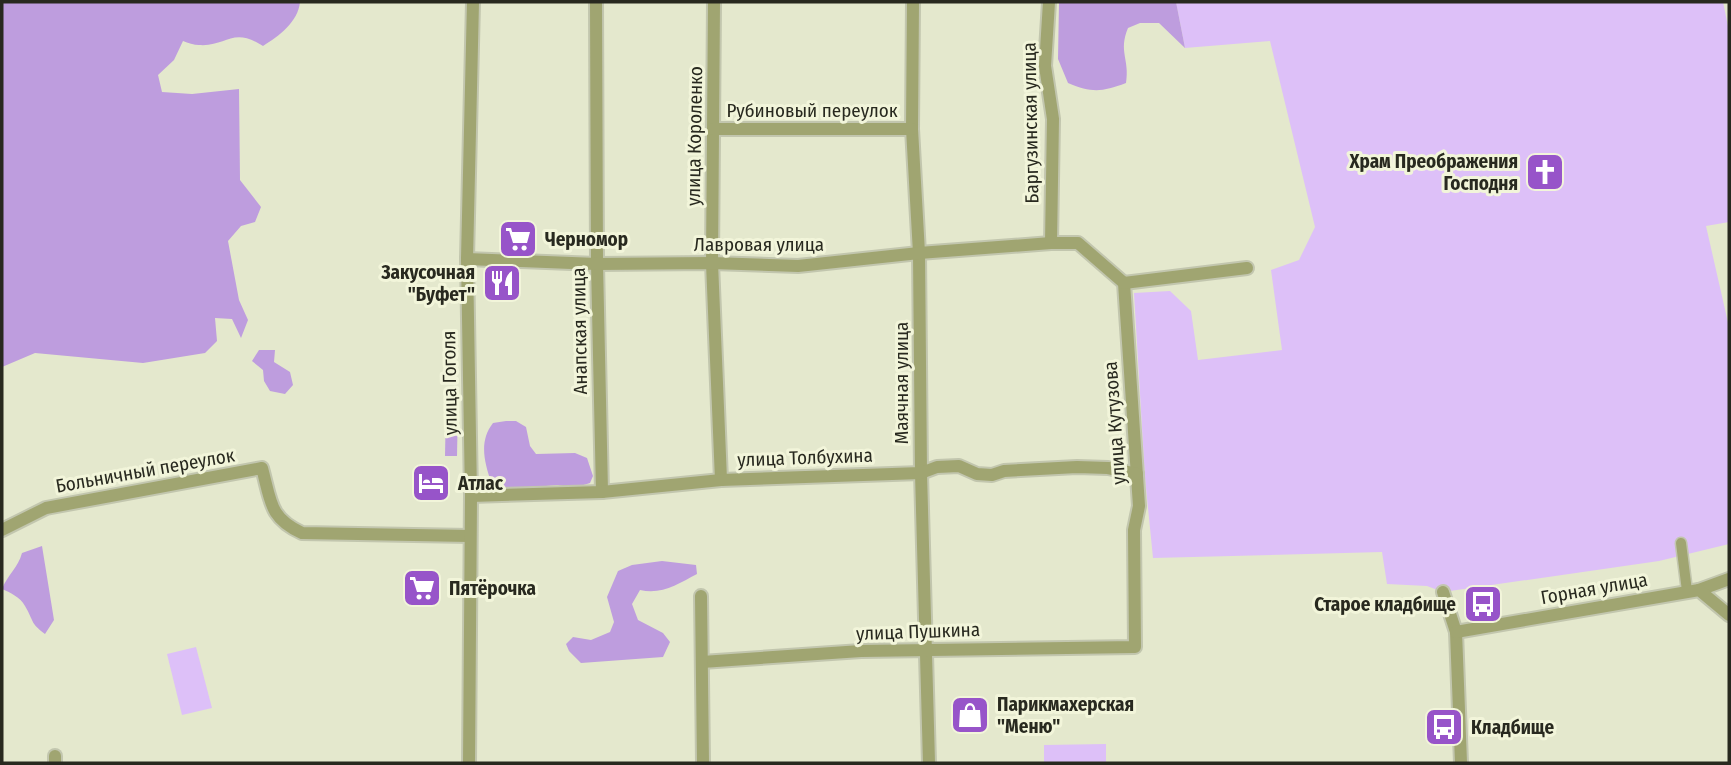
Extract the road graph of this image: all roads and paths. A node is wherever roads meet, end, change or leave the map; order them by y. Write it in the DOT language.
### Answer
graph roads {
  1 [pos="472,2"];
  2 [pos="596,2"];
  3 [pos="714,2"];
  4 [pos="913,2"];
  5 [pos="1049,2"];
  6 [pos="713,129"];
  7 [pos="912,129"];
  8 [pos="1051,243"];
  9 [pos="919,253"];
  10 [pos="467,259"];
  11 [pos="712,263"];
  12 [pos="597,264"];
  13 [pos="1247,268"];
  14 [pos="1124,284"];
  15 [pos="921,473"];
  16 [pos="1137,474"];
  17 [pos="720,480"];
  18 [pos="602,492"];
  19 [pos="471,496"];
  20 [pos="2,530"];
  21 [pos="470,536"];
  22 [pos="1681,543"];
  23 [pos="1729,579"];
  24 [pos="1693,591"];
  25 [pos="1443,592"];
  26 [pos="701,596"];
  27 [pos="1729,615"];
  28 [pos="1456,632"];
  29 [pos="1135,647"];
  30 [pos="927,649"];
  31 [pos="702,662"];
  32 [pos="469,763"];
  33 [pos="703,763"];
  34 [pos="929,763"];
  35 [pos="1461,763"];
  1 -- 10 [label="street, улица Гоголя"];
  2 -- 12 [label="street, Анапская улица"];
  3 -- 6 [label="street, улица Короленко"];
  4 -- 7 [label="street, Маячная улица"];
  5 -- 8 [label="street, Баргузинская улица"];
  6 -- 7 [label="street, Рубиновый переулок"];
  6 -- 11 [label="street, улица Короленко"];
  7 -- 9 [label="street, Маячная улица"];
  8 -- 9 [label="street, Лавровая улица"];
  8 -- 14 [label="street"];
  9 -- 11 [label="street, Лавровая улица"];
  9 -- 15 [label="street, Маячная улица"];
  10 -- 12 [label="street, Лавровая улица"];
  10 -- 19 [label="street, улица Гоголя"];
  11 -- 12 [label="street, Лавровая улица"];
  11 -- 17 [label="street, улица Короленко"];
  12 -- 18 [label="street, Анапская улица"];
  13 -- 14 [label="street"];
  14 -- 16 [label="street, улица Кутузова"];
  15 -- 16 [label="street, улица Толбухина"];
  15 -- 17 [label="street, улица Толбухина"];
  15 -- 30 [label="street, Маячная улица"];
  16 -- 29 [label="street, улица Кутузова"];
  17 -- 18 [label="street, улица Толбухина"];
  18 -- 19 [label="street, улица Толбухина"];
  19 -- 21 [label="street, улица Гоголя"];
  20 -- 21 [label="street, Больничный переулок"];
  21 -- 32 [label="street, улица Гоголя"];
  22 -- 24 [label="street"];
  23 -- 24 [label="street, Горная улица"];
  24 -- 27 [label="street"];
  24 -- 28 [label="street, Горная улица"];
  25 -- 28 [label="street"];
  26 -- 31 [label="street"];
  28 -- 35 [label="street"];
  29 -- 30 [label="street, улица Пушкина"];
  30 -- 31 [label="street, улица Пушкина"];
  30 -- 34 [label="street, Маячная улица"];
  31 -- 33 [label="street"];
}
